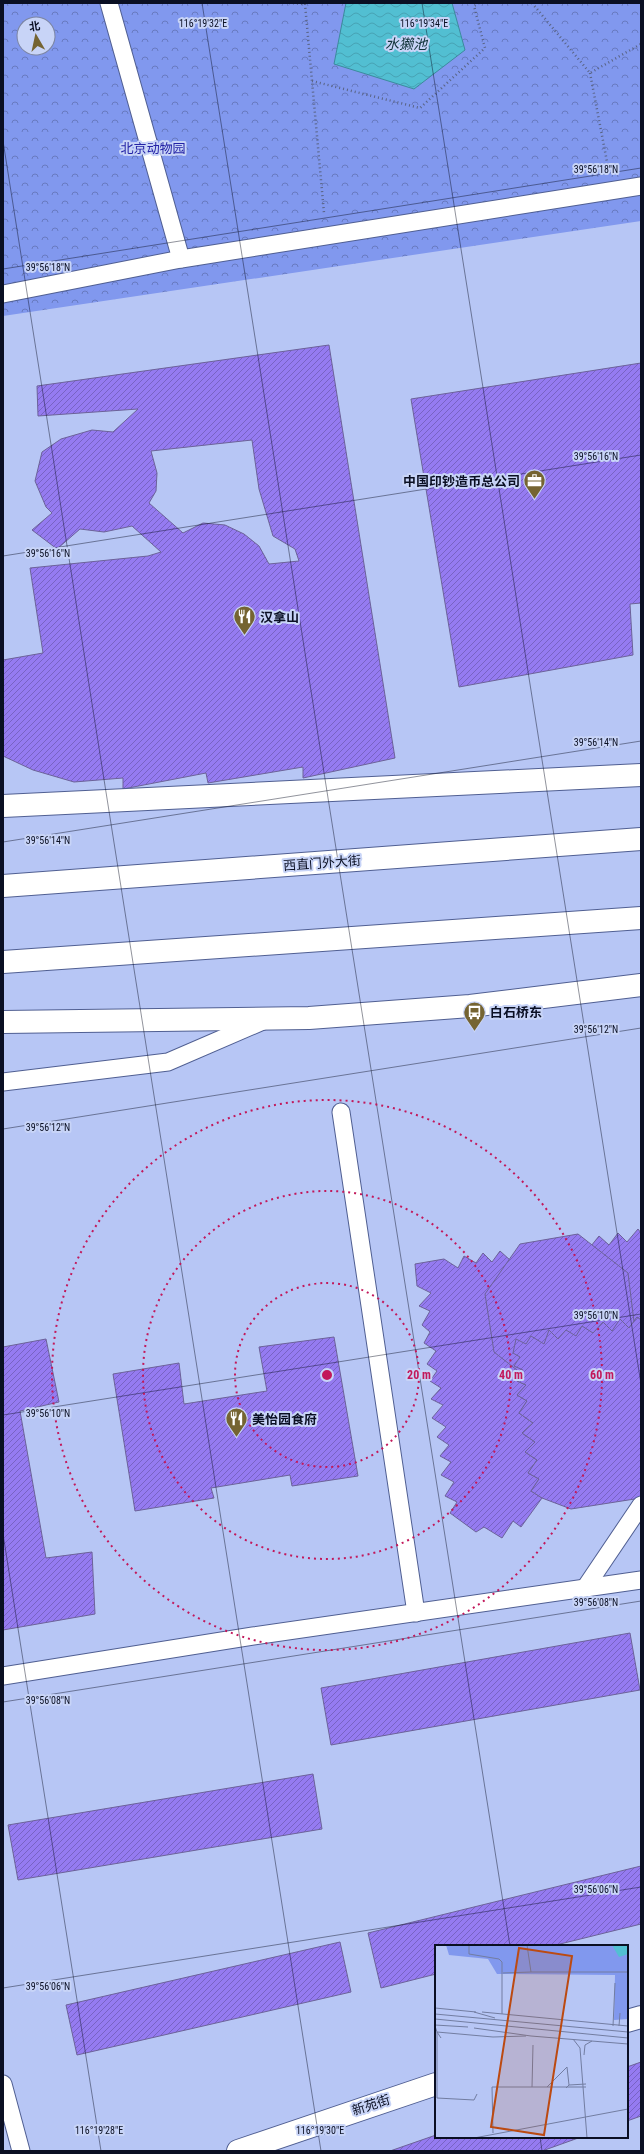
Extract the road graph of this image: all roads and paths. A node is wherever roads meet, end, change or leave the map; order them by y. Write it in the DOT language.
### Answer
graph roads {
  1 [pos="109,3"];
  2 [pos="289,3"];
  3 [pos="479,3"];
  4 [pos="532,3"];
  5 [pos="641,44"];
  6 [pos="590,73"];
  7 [pos="312,80"];
  8 [pos="641,186"];
  9 [pos="612,190"];
  10 [pos="326,236"];
  11 [pos="181,259"];
  12 [pos="3,294"];
  13 [pos="641,775"];
  14 [pos="3,806"];
  15 [pos="641,839"];
  16 [pos="3,886"];
  17 [pos="641,918"];
  18 [pos="598,921"];
  19 [pos="641,932"];
  20 [pos="3,962"];
  21 [pos="641,985"];
  22 [pos="266,1019"];
  23 [pos="3,1022"];
  24 [pos="3,1082"];
  25 [pos="341,1112"];
  26 [pos="641,1506"];
  27 [pos="641,1580"];
  28 [pos="585,1588"];
  29 [pos="416,1612"];
  30 [pos="3,1676"];
  31 [pos="641,2017"];
  32 [pos="628,2022"];
  33 [pos="3,2084"];
  34 [pos="435,2084"];
  35 [pos="21,2151"];
  36 [pos="238,2151"];
  1 -- 11 [label="lane"];
  2 -- 7 [label="path"];
  3 -- 7 [label="path"];
  4 -- 6 [label="path"];
  5 -- 6 [label="path"];
  6 -- 9 [label="path"];
  7 -- 10 [label="path"];
  8 -- 9 [label="lane"];
  9 -- 10 [label="lane"];
  10 -- 11 [label="lane"];
  11 -- 12 [label="lane"];
  13 -- 14 [label="main road"];
  15 -- 16 [label="main road, 西直门外大街"];
  17 -- 18 [label="main road"];
  18 -- 19 [label="main road"];
  18 -- 20 [label="main road"];
  21 -- 22 [label="main road"];
  22 -- 23 [label="main road"];
  22 -- 24 [label="lane"];
  25 -- 29 [label="lane"];
  26 -- 28 [label="lane"];
  27 -- 28 [label="lane"];
  28 -- 29 [label="lane"];
  29 -- 30 [label="lane"];
  31 -- 32 [label="main road"];
  33 -- 35 [label="lane"];
  34 -- 36 [label="main road, 新苑街"];
}
